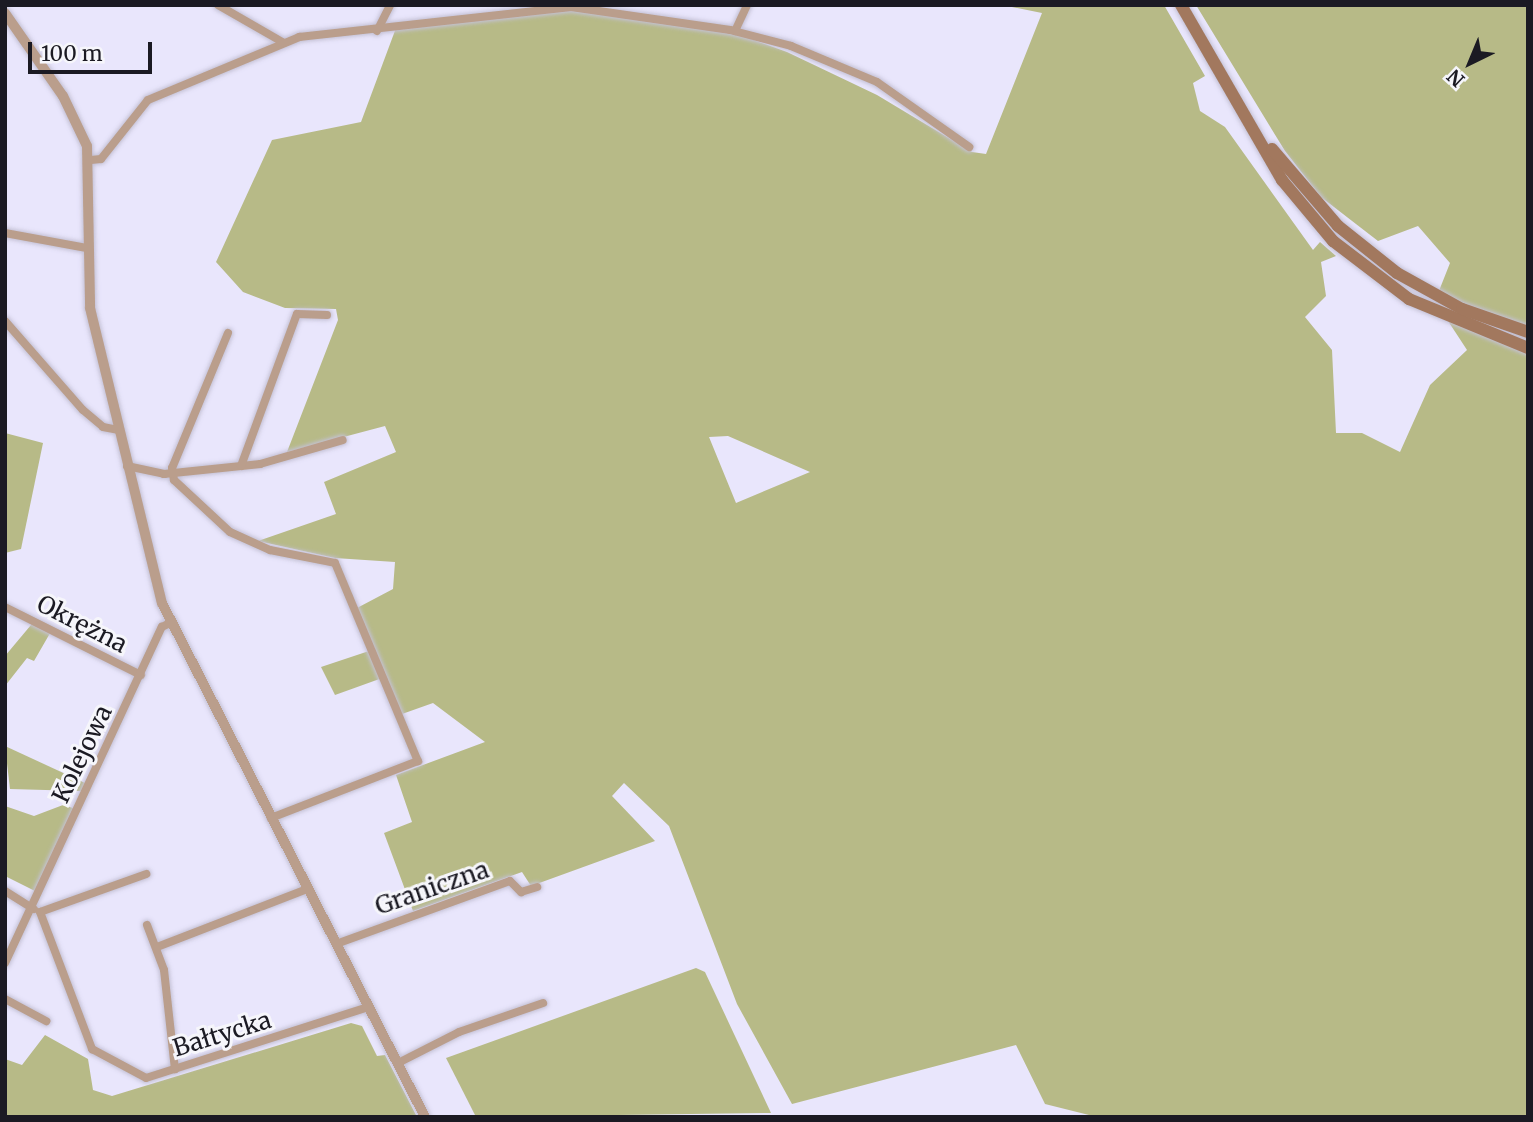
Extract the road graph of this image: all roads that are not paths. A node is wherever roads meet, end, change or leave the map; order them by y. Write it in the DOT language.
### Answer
graph roads {
  1 [pos="218,5"];
  2 [pos="390,5"];
  3 [pos="483,5"];
  4 [pos="747,5"];
  5 [pos="1181,5"];
  6 [pos="5,13"];
  7 [pos="476,18"];
  8 [pos="377,31"];
  9 [pos="734,31"];
  10 [pos="284,43"];
  11 [pos="1237,101"];
  12 [pos="969,147"];
  13 [pos="91,160"];
  14 [pos="5,233"];
  15 [pos="87,248"];
  16 [pos="327,314"];
  17 [pos="5,321"];
  18 [pos="1528,332"];
  19 [pos="228,333"];
  20 [pos="1528,348"];
  21 [pos="118,430"];
  22 [pos="343,440"];
  23 [pos="127,466"];
  24 [pos="241,466"];
  25 [pos="173,473"];
  26 [pos="5,607"];
  27 [pos="170,622"];
  28 [pos="141,675"];
  29 [pos="271,818"];
  30 [pos="146,874"];
  31 [pos="537,887"];
  32 [pos="307,889"];
  33 [pos="5,891"];
  34 [pos="30,906"];
  35 [pos="40,912"];
  36 [pos="147,925"];
  37 [pos="336,944"];
  38 [pos="157,947"];
  39 [pos="5,963"];
  40 [pos="5,999"];
  41 [pos="543,1003"];
  42 [pos="368,1007"];
  43 [pos="46,1021"];
  44 [pos="398,1063"];
  45 [pos="174,1069"];
  46 [pos="425,1117"];
  1 -- 10 [label="street"];
  2 -- 8 [label="street"];
  3 -- 7 [label="street"];
  4 -- 9 [label="street"];
  5 -- 11 [label="main road"];
  6 -- 13 [label="street"];
  7 -- 8 [label="street"];
  7 -- 9 [label="street"];
  8 -- 10 [label="street"];
  9 -- 12 [label="street"];
  10 -- 13 [label="street"];
  11 -- 18 [label="main road"];
  11 -- 20 [label="main road"];
  13 -- 15 [label="street"];
  14 -- 15 [label="street"];
  15 -- 21 [label="street"];
  16 -- 24 [label="street"];
  17 -- 21 [label="street"];
  19 -- 25 [label="street"];
  21 -- 23 [label="street"];
  22 -- 24 [label="street"];
  23 -- 25 [label="street"];
  23 -- 27 [label="street"];
  24 -- 25 [label="street"];
  25 -- 29 [label="street"];
  26 -- 28 [label="street, Okrężna"];
  27 -- 28 [label="street, Kolejowa"];
  27 -- 29 [label="street"];
  28 -- 34 [label="street, Kolejowa"];
  29 -- 32 [label="street"];
  30 -- 35 [label="street"];
  31 -- 37 [label="street, Graniczna"];
  32 -- 37 [label="street"];
  32 -- 38 [label="street"];
  33 -- 34 [label="street"];
  34 -- 35 [label="street"];
  34 -- 39 [label="street, Kolejowa"];
  35 -- 45 [label="street, Bałtycka"];
  36 -- 38 [label="street"];
  37 -- 42 [label="street"];
  38 -- 45 [label="street"];
  40 -- 43 [label="street"];
  41 -- 44 [label="street"];
  42 -- 44 [label="street"];
  42 -- 45 [label="street, Bałtycka"];
  44 -- 46 [label="street"];
}
